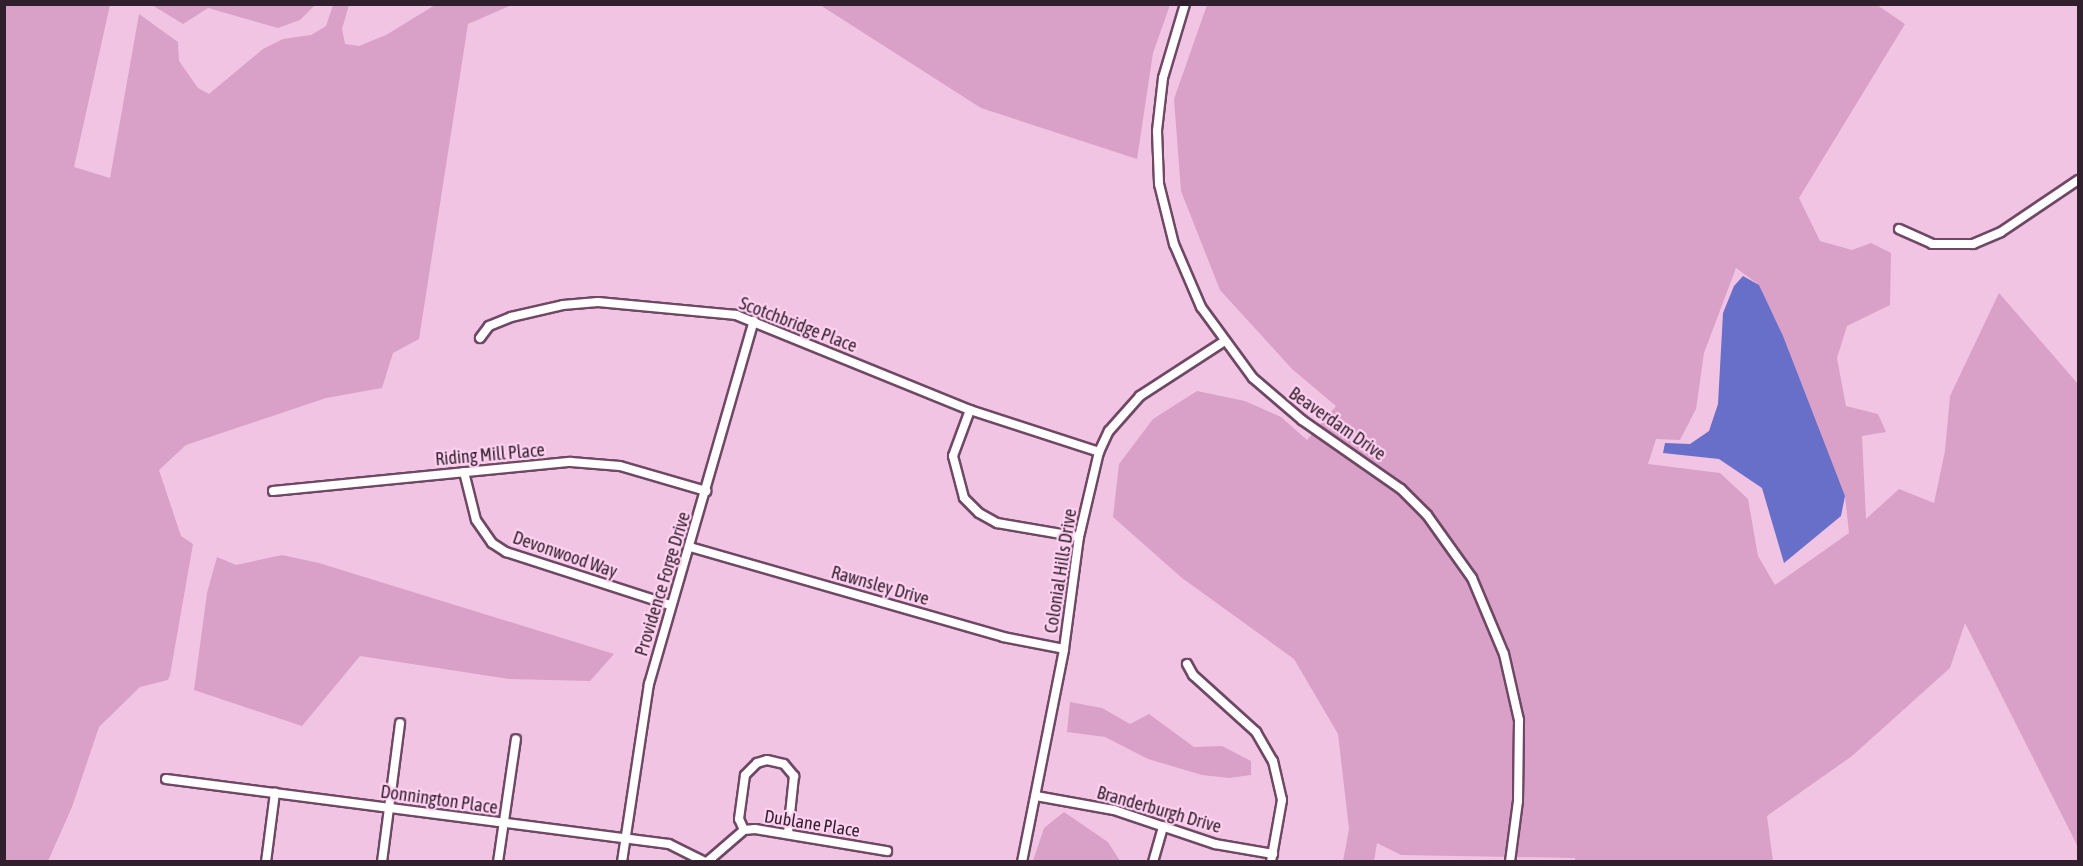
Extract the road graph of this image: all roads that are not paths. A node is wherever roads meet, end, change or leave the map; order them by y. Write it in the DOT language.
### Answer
graph roads {
  1 [pos="1185,4"];
  2 [pos="2079,180"];
  3 [pos="1899,229"];
  4 [pos="754,321"];
  5 [pos="480,338"];
  6 [pos="1223,342"];
  7 [pos="970,410"];
  8 [pos="1099,452"];
  9 [pos="464,472"];
  10 [pos="273,491"];
  11 [pos="706,491"];
  12 [pos="1079,537"];
  13 [pos="690,547"];
  14 [pos="670,605"];
  15 [pos="1064,649"];
  16 [pos="1187,664"];
  17 [pos="400,723"];
  18 [pos="516,739"];
  19 [pos="166,779"];
  20 [pos="275,793"];
  21 [pos="1036,796"];
  22 [pos="389,808"];
  23 [pos="503,823"];
  24 [pos="1163,826"];
  25 [pos="744,830"];
  26 [pos="788,833"];
  27 [pos="625,839"];
  28 [pos="887,851"];
  29 [pos="1272,858"];
  30 [pos="266,861"];
  31 [pos="382,861"];
  32 [pos="498,861"];
  33 [pos="622,861"];
  34 [pos="706,861"];
  35 [pos="1022,861"];
  36 [pos="1153,861"];
  37 [pos="1510,861"];
  1 -- 6 [label="street, Beaverdam Drive"];
  2 -- 3 [label="street"];
  4 -- 5 [label="street, Scotchbridge Place"];
  4 -- 7 [label="street, Scotchbridge Place"];
  4 -- 11 [label="street, Providence Forge Drive"];
  6 -- 8 [label="street, Colonial Hills Drive"];
  6 -- 37 [label="street, Beaverdam Drive"];
  7 -- 8 [label="street, Scotchbridge Place"];
  7 -- 12 [label="street"];
  8 -- 12 [label="street, Colonial Hills Drive"];
  9 -- 10 [label="street, Riding Mill Place"];
  9 -- 11 [label="street, Riding Mill Place"];
  9 -- 14 [label="street, Devonwood Way"];
  11 -- 13 [label="street, Providence Forge Drive"];
  12 -- 15 [label="street, Colonial Hills Drive"];
  13 -- 14 [label="street, Providence Forge Drive"];
  13 -- 15 [label="street, Rawnsley Drive"];
  14 -- 27 [label="street, Providence Forge Drive"];
  15 -- 21 [label="street, Colonial Hills Drive"];
  16 -- 29 [label="street"];
  17 -- 22 [label="street"];
  18 -- 23 [label="street"];
  19 -- 20 [label="street, Donnington Place"];
  20 -- 22 [label="street, Donnington Place"];
  20 -- 30 [label="street"];
  21 -- 24 [label="street, Branderburgh Drive"];
  21 -- 35 [label="street, Colonial Hills Drive"];
  22 -- 23 [label="street, Donnington Place"];
  22 -- 31 [label="street"];
  23 -- 27 [label="street, Donnington Place"];
  23 -- 32 [label="street"];
  24 -- 29 [label="street, Branderburgh Drive"];
  24 -- 36 [label="street"];
  25 -- 26 [label="street, Dublane Place"];
  25 -- 26 [label="street"];
  25 -- 34 [label="street, Dublane Place"];
  26 -- 28 [label="street, Dublane Place"];
  27 -- 33 [label="street, Providence Forge Drive"];
  27 -- 34 [label="street, Donnington Place"];
}
